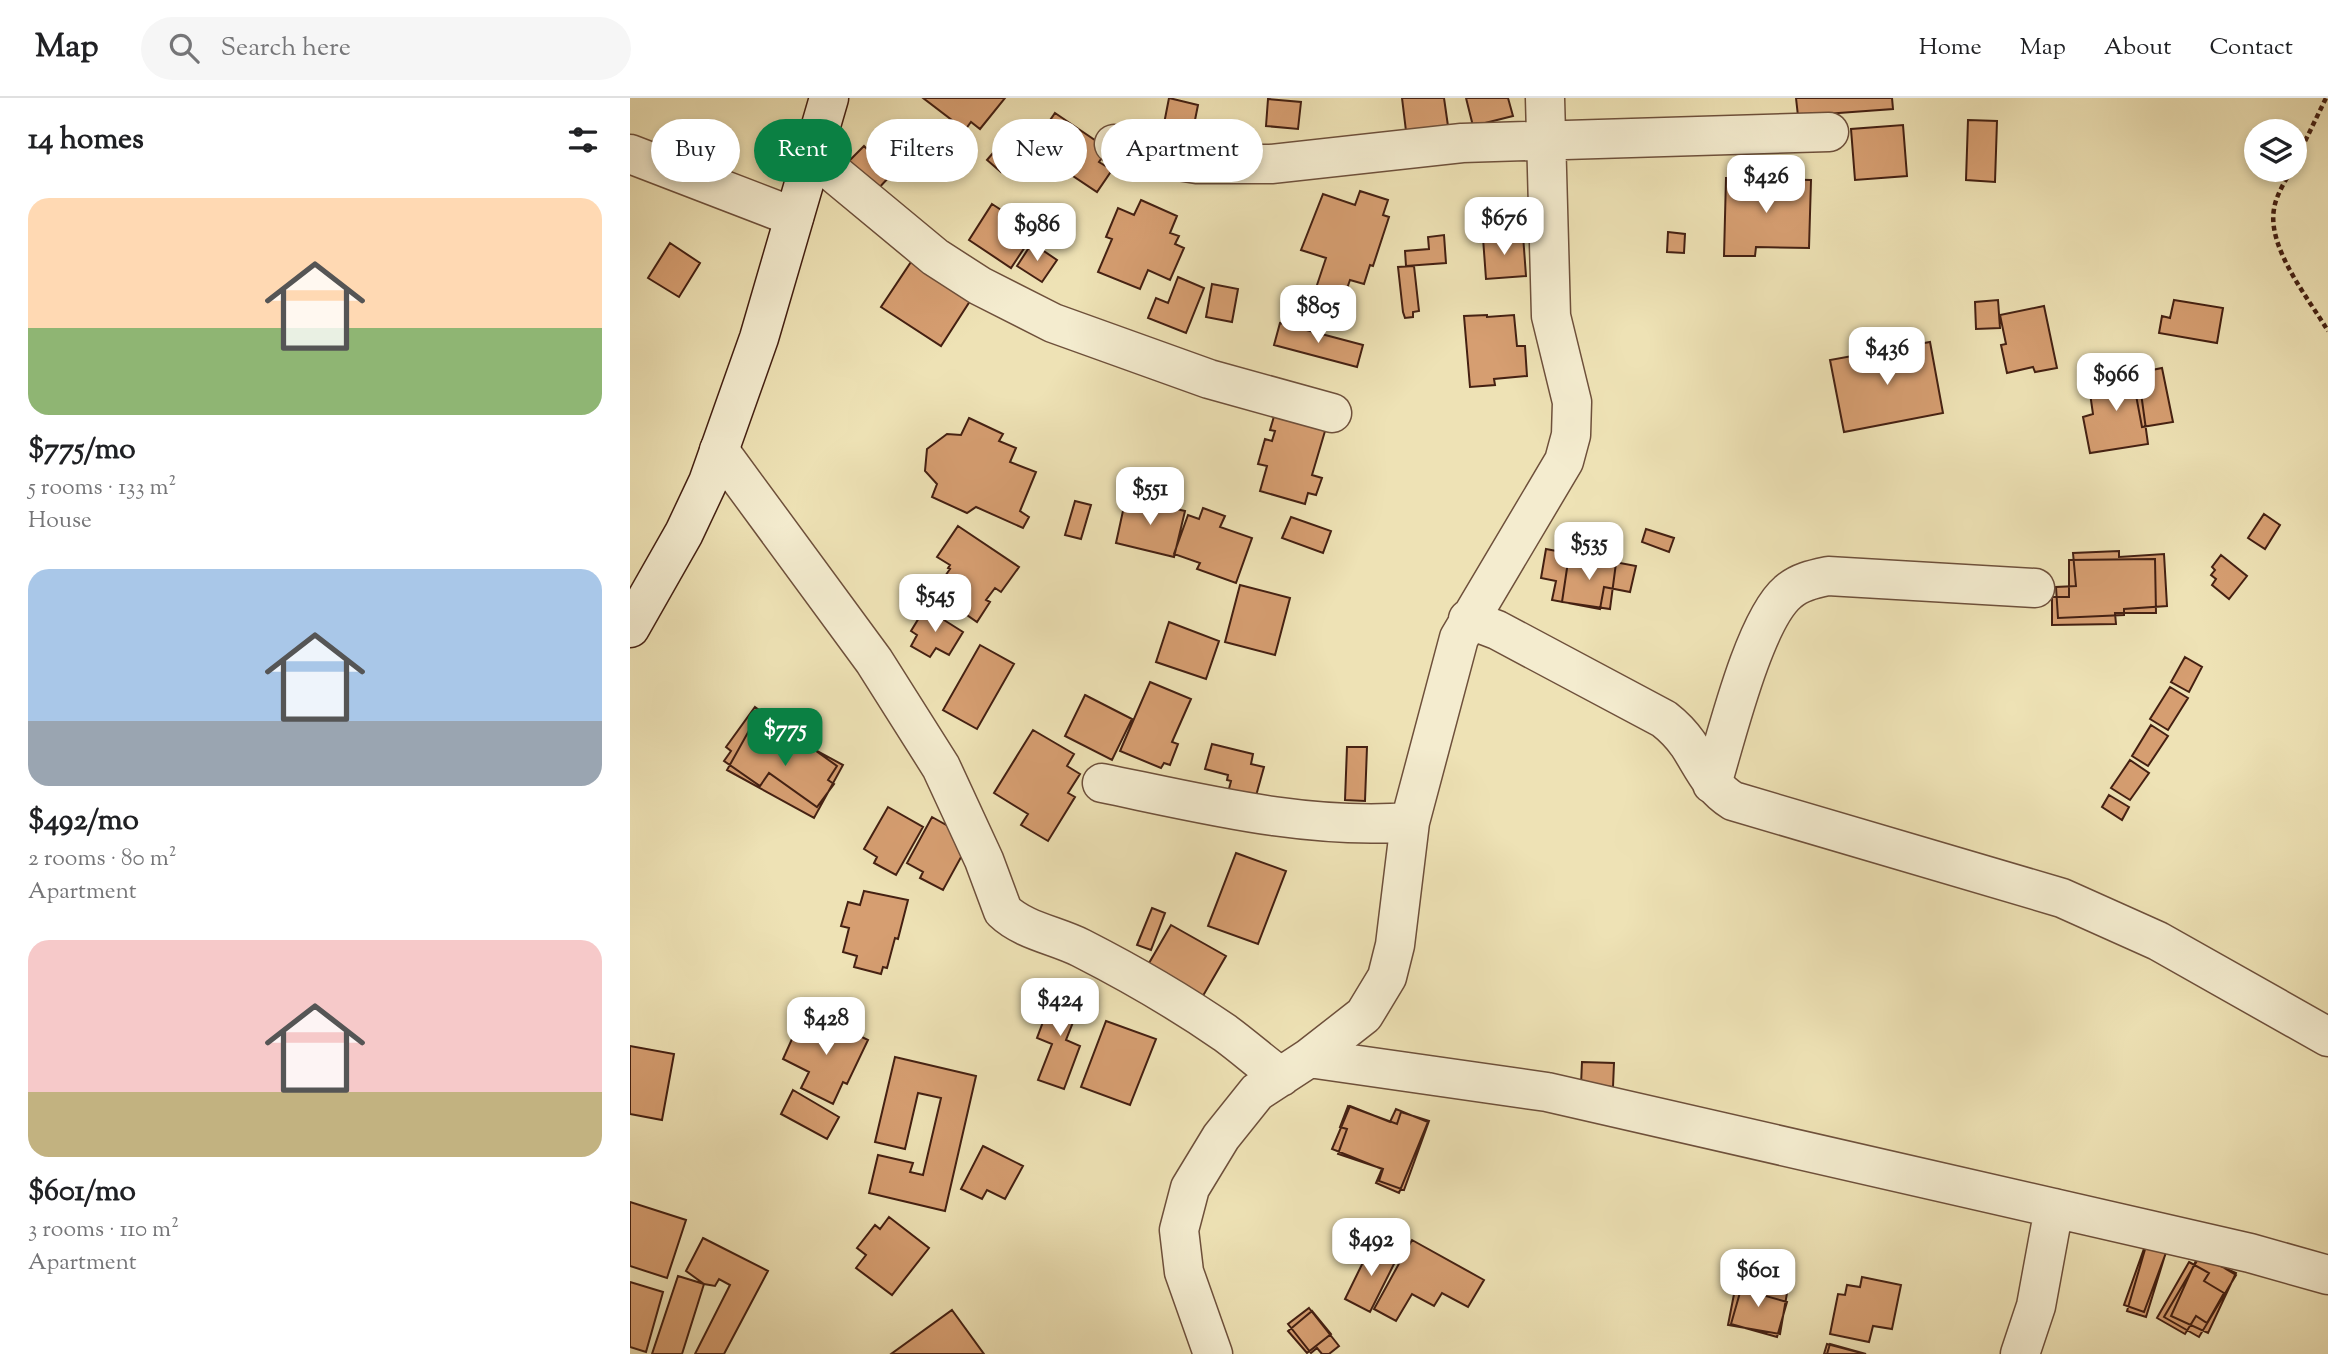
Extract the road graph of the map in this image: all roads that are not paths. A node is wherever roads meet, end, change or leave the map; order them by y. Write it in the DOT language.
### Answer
graph roads {
  1 [pos="829,98"];
  2 [pos="1545,98"];
  3 [pos="823,119"];
  4 [pos="1829,132"];
  5 [pos="1547,139"];
  6 [pos="630,154"];
  7 [pos="1263,164"];
  8 [pos="804,182"];
  9 [pos="845,182"];
  10 [pos="794,217"];
  11 [pos="1332,412"];
  12 [pos="719,450"];
  13 [pos="2035,588"];
  14 [pos="1468,619"];
  15 [pos="630,628"];
  16 [pos="1102,783"];
  17 [pos="1712,784"];
  18 [pos="1410,822"];
  19 [pos="2328,1037"];
  20 [pos="1295,1068"];
  21 [pos="2054,1208"];
  22 [pos="2328,1275"];
  23 [pos="1213,1354"];
  24 [pos="2021,1354"];
  1 -- 3 [label="street"];
  2 -- 5 [label="street"];
  4 -- 5 [label="street"];
  5 -- 7 [label="street"];
  5 -- 14 [label="street"];
  6 -- 10 [label="street"];
  8 -- 10 [label="street"];
  9 -- 11 [label="street"];
  10 -- 12 [label="street"];
  12 -- 15 [label="street"];
  12 -- 20 [label="street"];
  13 -- 17 [label="street"];
  14 -- 17 [label="street"];
  14 -- 18 [label="street"];
  16 -- 18 [label="street"];
  17 -- 19 [label="street"];
  18 -- 20 [label="street"];
  20 -- 21 [label="street"];
  20 -- 23 [label="street"];
  21 -- 22 [label="street"];
  21 -- 24 [label="street"];
}
